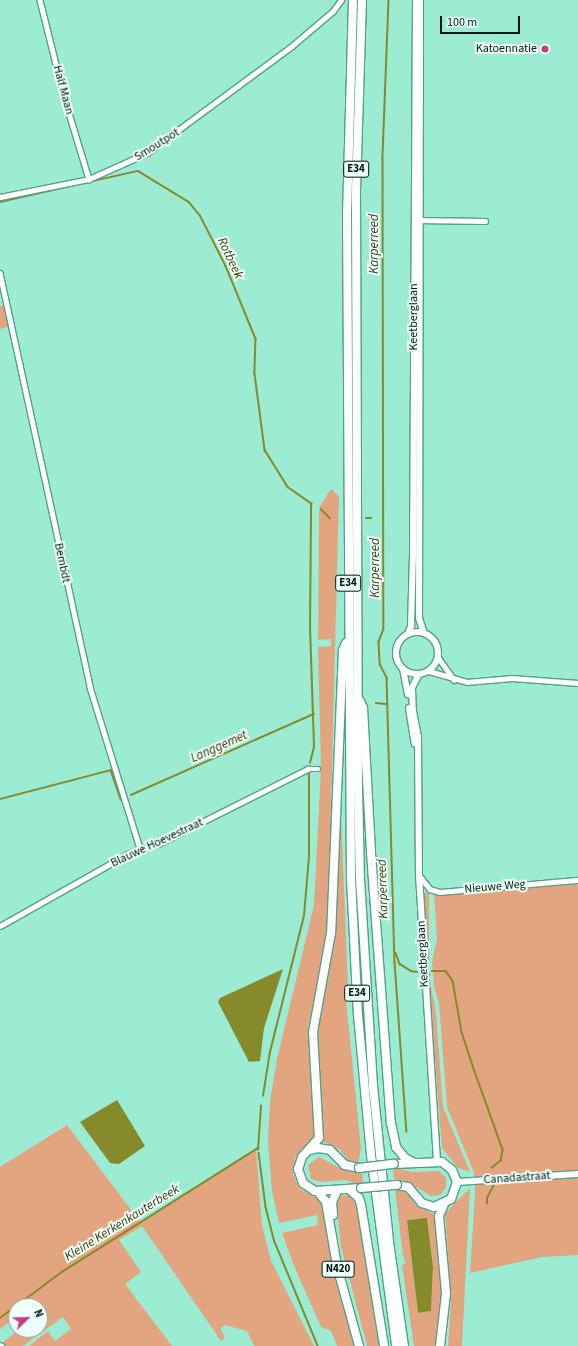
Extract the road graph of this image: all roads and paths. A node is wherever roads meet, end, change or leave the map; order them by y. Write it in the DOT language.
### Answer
graph roads {
  1 [pos="40,0"];
  2 [pos="341,0"];
  3 [pos="353,0"];
  4 [pos="362,0"];
  5 [pos="416,0"];
  6 [pos="420,0"];
  7 [pos="89,179"];
  8 [pos="0,197"];
  9 [pos="418,220"];
  10 [pos="485,221"];
  11 [pos="0,273"];
  12 [pos="424,633"];
  13 [pos="408,634"];
  14 [pos="348,639"];
  15 [pos="438,657"];
  16 [pos="404,669"];
  17 [pos="428,671"];
  18 [pos="419,674"];
  19 [pos="454,680"];
  20 [pos="578,683"];
  21 [pos="358,693"];
  22 [pos="416,747"];
  23 [pos="318,769"];
  24 [pos="140,849"];
  25 [pos="419,875"];
  26 [pos="578,880"];
  27 [pos="0,926"];
  28 [pos="309,1150"];
  29 [pos="436,1161"];
  30 [pos="413,1162"];
  31 [pos="578,1174"];
  32 [pos="457,1182"];
  33 [pos="350,1190"];
  34 [pos="337,1191"];
  35 [pos="318,1192"];
  36 [pos="444,1204"];
  37 [pos="359,1346"];
  38 [pos="364,1346"];
  39 [pos="384,1346"];
  40 [pos="396,1346"];
  41 [pos="404,1346"];
  42 [pos="440,1346"];
  1 -- 7 [label="street, Half Maan"];
  2 -- 7 [label="street, Smoutpot"];
  3 -- 14 [label="highway, E34"];
  4 -- 21 [label="highway, E34"];
  5 -- 13 [label="main road, Keetberglaan"];
  6 -- 9 [label="main road, Keetberglaan"];
  7 -- 8 [label="street, Smoutpot"];
  9 -- 10 [label="street"];
  9 -- 12 [label="main road, Keetberglaan"];
  11 -- 24 [label="street, Bembdt"];
  12 -- 13 [label="main road"];
  12 -- 15 [label="main road"];
  13 -- 16 [label="main road"];
  14 -- 28 [label="highway"];
  14 -- 40 [label="highway, E34"];
  15 -- 17 [label="main road"];
  15 -- 19 [label="street"];
  16 -- 18 [label="main road"];
  16 -- 22 [label="main road, Keetberglaan"];
  17 -- 18 [label="main road"];
  17 -- 19 [label="street"];
  18 -- 22 [label="main road, Keetberglaan"];
  19 -- 20 [label="street"];
  21 -- 30 [label="highway"];
  21 -- 41 [label="highway, E34"];
  22 -- 25 [label="main road, Keetberglaan"];
  23 -- 24 [label="street, Blauwe Hoevestraat"];
  24 -- 27 [label="street, Blauwe Hoevestraat"];
  25 -- 26 [label="street, Nieuwe Weg"];
  25 -- 29 [label="main road, Keetberglaan"];
  28 -- 30 [label="highway, bridge"];
  28 -- 35 [label="highway, N420"];
  29 -- 30 [label="highway"];
  29 -- 32 [label="highway"];
  31 -- 32 [label="main road, Canadastraat"];
  32 -- 36 [label="highway"];
  33 -- 34 [label="highway"];
  33 -- 36 [label="highway, bridge"];
  33 -- 39 [label="highway"];
  34 -- 35 [label="highway"];
  34 -- 38 [label="highway, N420"];
  35 -- 37 [label="highway, N420"];
  36 -- 42 [label="highway"];
}
